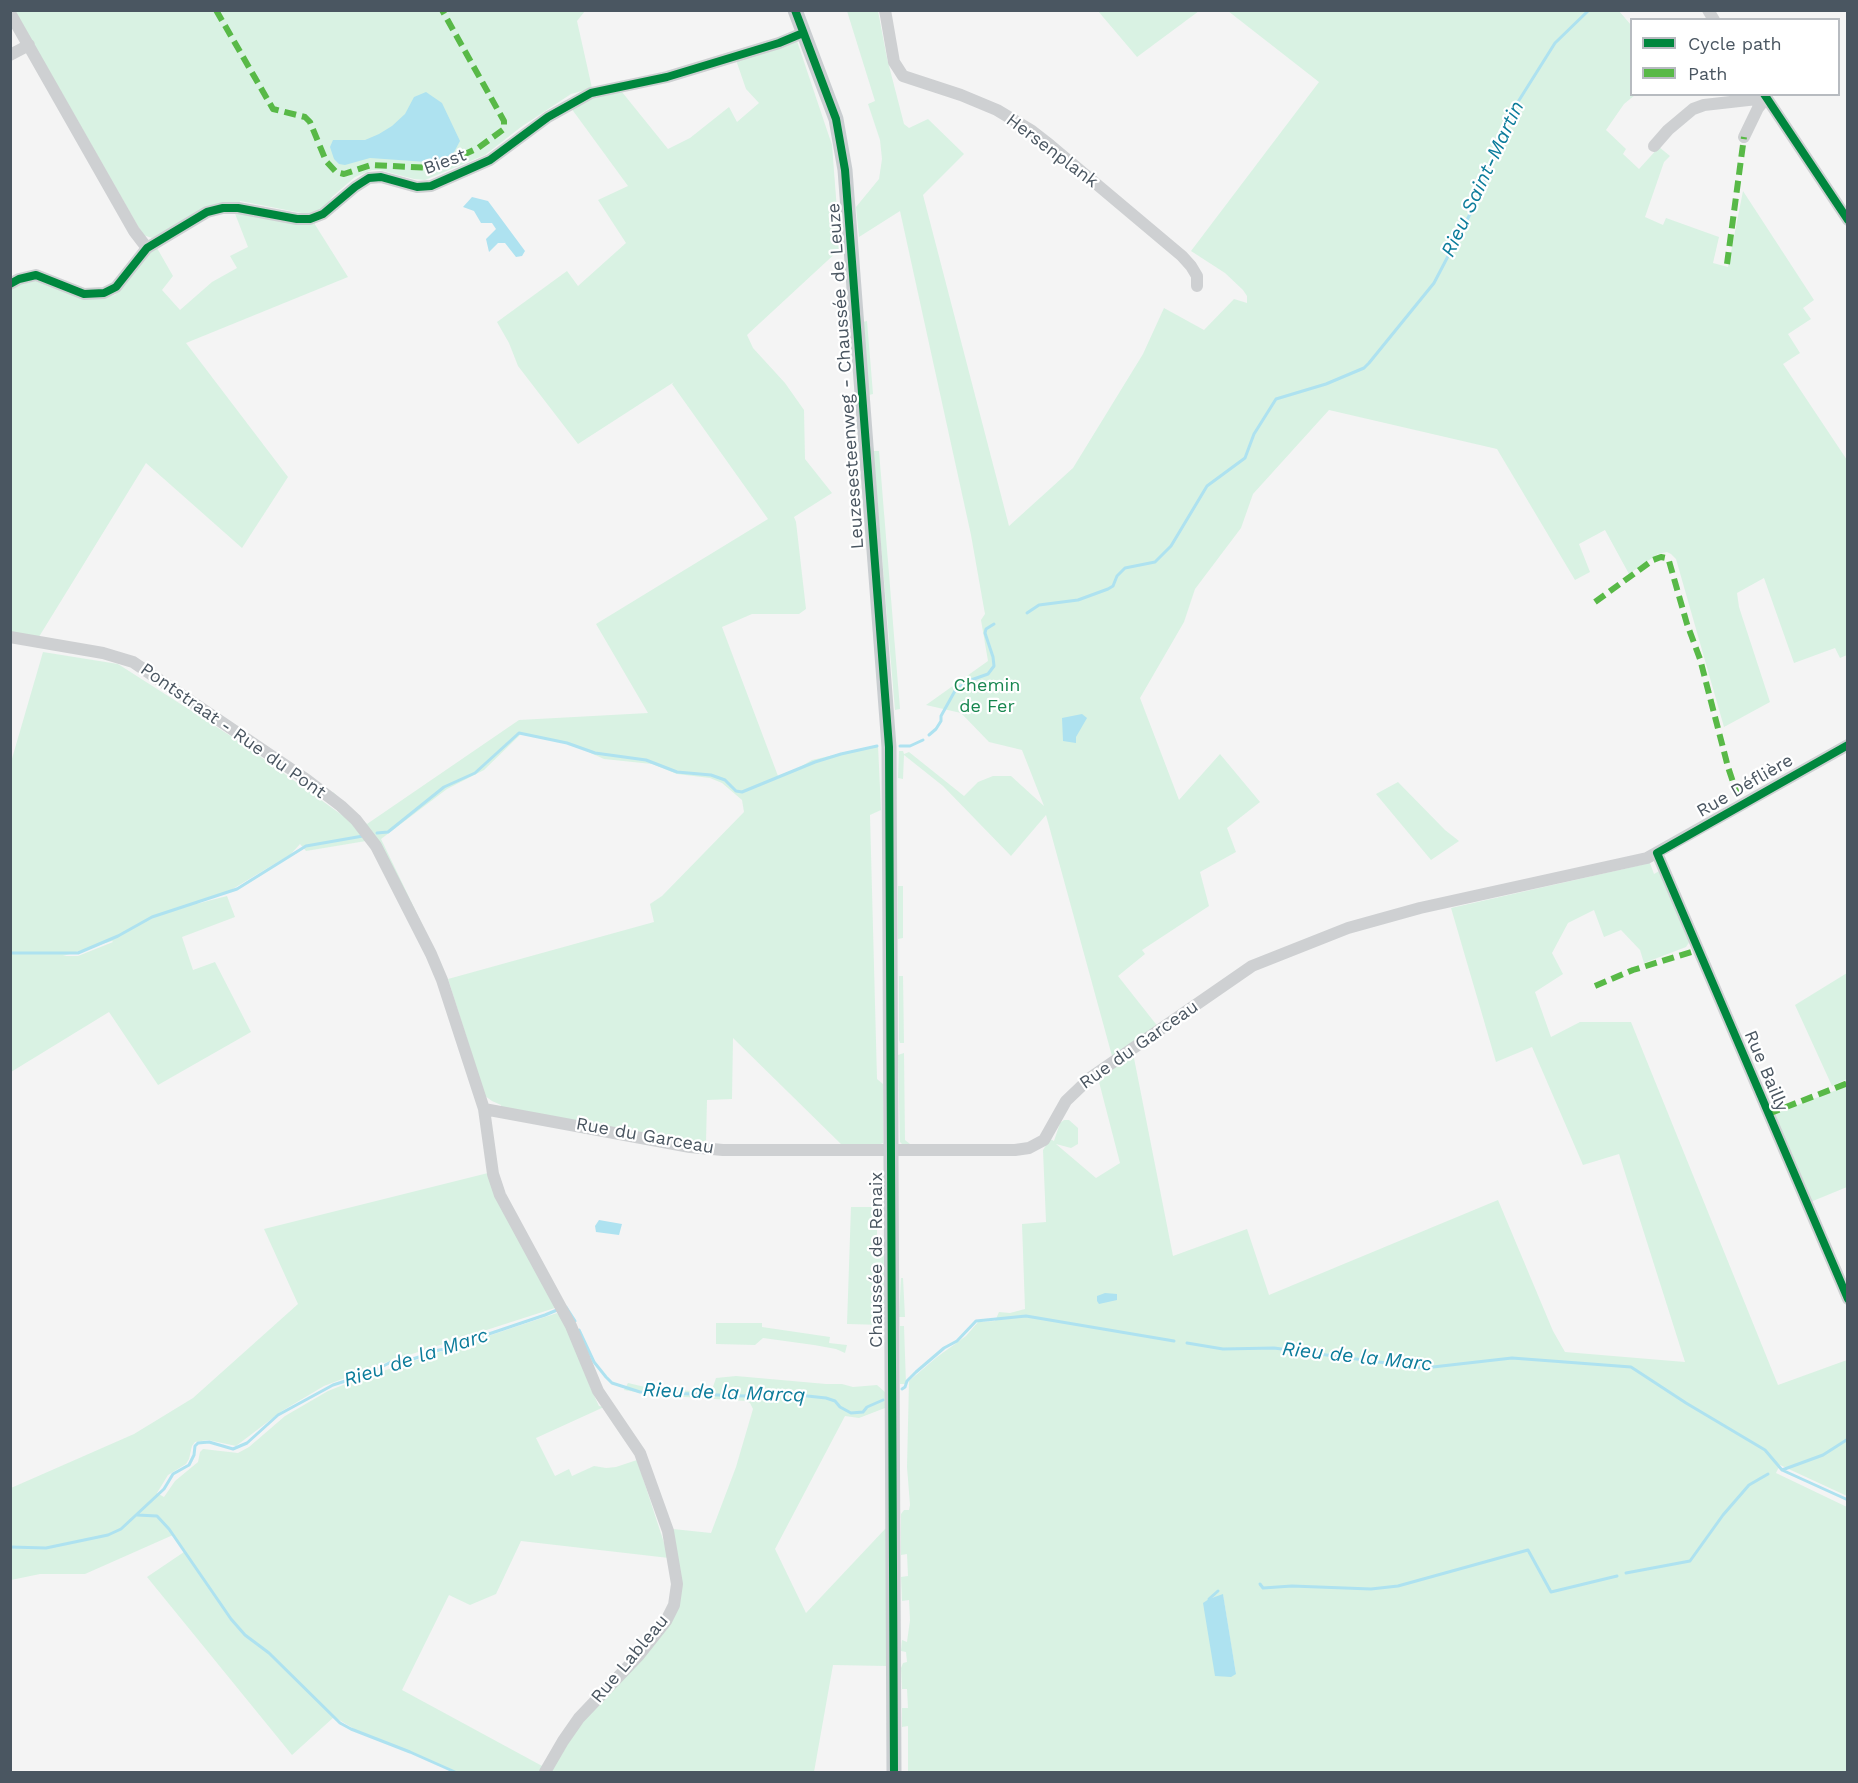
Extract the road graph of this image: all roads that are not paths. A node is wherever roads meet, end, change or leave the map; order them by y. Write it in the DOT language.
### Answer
graph roads {
  1 [pos="795,10"];
  2 [pos="885,10"];
  3 [pos="10,13"];
  4 [pos="803,33"];
  5 [pos="29,45"];
  6 [pos="10,56"];
  7 [pos="1765,96"];
  8 [pos="1744,137"];
  9 [pos="1654,146"];
  10 [pos="1848,220"];
  11 [pos="147,248"];
  12 [pos="10,284"];
  13 [pos="1197,286"];
  14 [pos="10,637"];
  15 [pos="1848,745"];
  16 [pos="889,747"];
  17 [pos="1657,853"];
  18 [pos="484,1109"];
  19 [pos="891,1150"];
  20 [pos="1848,1299"];
  21 [pos="545,1773"];
  22 [pos="894,1773"];
  1 -- 4 [label="main road, Leuzesesteenweg - Chaussée de Leuze"];
  2 -- 13 [label="street, Hersenplank"];
  3 -- 5 [label="street"];
  4 -- 11 [label="street, Biest"];
  4 -- 16 [label="main road, Leuzesesteenweg - Chaussée de Leuze"];
  5 -- 6 [label="street"];
  5 -- 11 [label="street"];
  7 -- 8 [label="street"];
  7 -- 9 [label="street"];
  7 -- 10 [label="street"];
  11 -- 12 [label="street, Biest"];
  14 -- 18 [label="street, Pontstraat - Rue du Pont"];
  15 -- 17 [label="street, Rue Déflière"];
  16 -- 19 [label="main road, Chaussée de Renaix"];
  17 -- 19 [label="street, Rue du Garceau"];
  17 -- 20 [label="street, Rue Bailly"];
  18 -- 19 [label="street, Rue du Garceau"];
  18 -- 21 [label="street, Rue Lableau"];
  19 -- 22 [label="main road, Chaussée de Renaix"];
}
